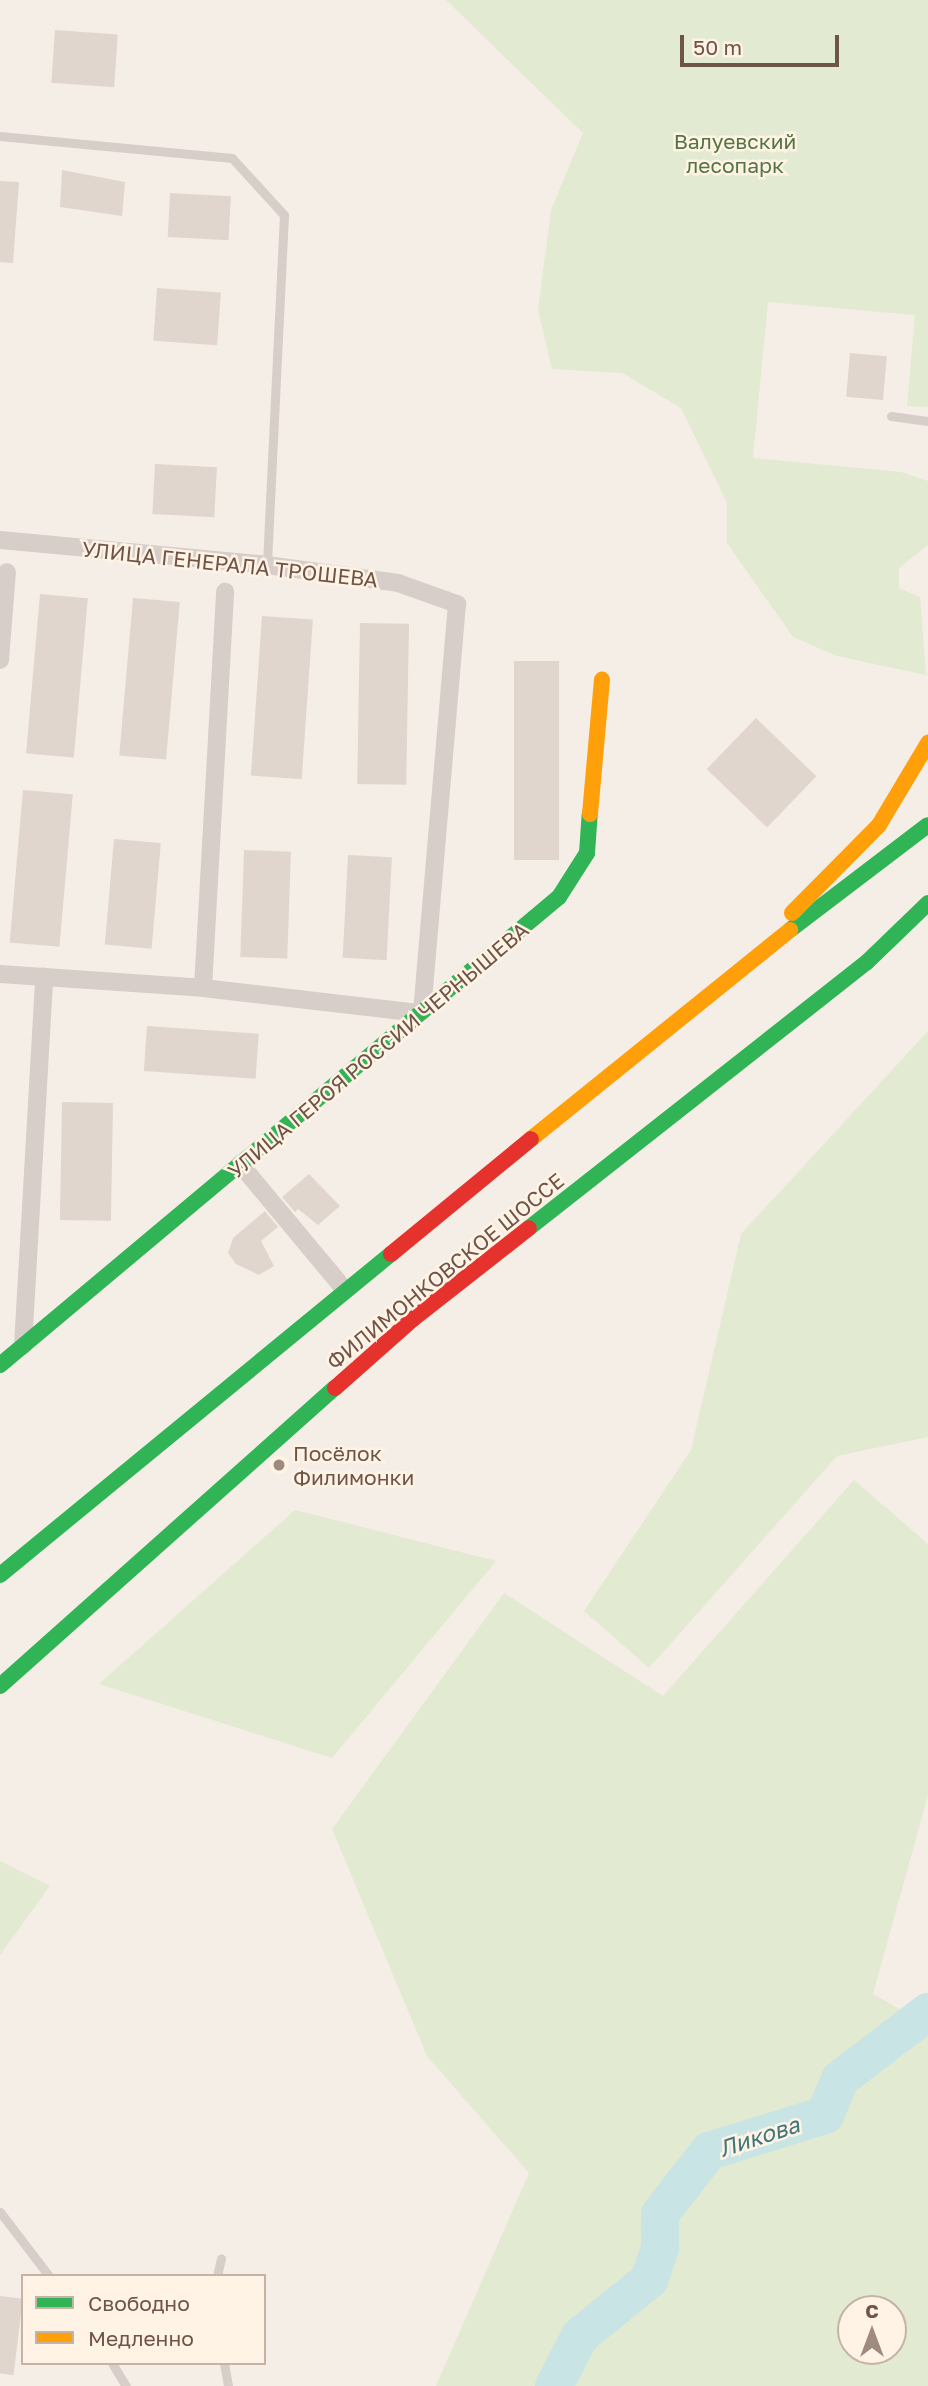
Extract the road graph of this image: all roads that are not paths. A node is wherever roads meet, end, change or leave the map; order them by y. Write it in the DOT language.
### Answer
graph roads {
  1 [pos="0,136"];
  2 [pos="891,416"];
  3 [pos="928,421"];
  4 [pos="0,540"];
  5 [pos="267,565"];
  6 [pos="7,572"];
  7 [pos="225,592"];
  8 [pos="0,660"];
  9 [pos="603,680"];
  10 [pos="928,743"];
  11 [pos="928,825"];
  12 [pos="928,903"];
  13 [pos="0,974"];
  14 [pos="44,977"];
  15 [pos="723,981"];
  16 [pos="202,988"];
  17 [pos="421,1012"];
  18 [pos="240,1164"];
  19 [pos="345,1290"];
  20 [pos="23,1346"];
  21 [pos="0,1365"];
  22 [pos="0,1575"];
  23 [pos="0,1686"];
  24 [pos="0,2211"];
  25 [pos="221,2258"];
  26 [pos="47,2274"];
  27 [pos="217,2274"];
  28 [pos="113,2365"];
  29 [pos="224,2365"];
  30 [pos="126,2386"];
  31 [pos="228,2386"];
  1 -- 5 [label="lane"];
  2 -- 3 [label="lane"];
  4 -- 5 [label="street, УЛИЦА ГЕНЕРАЛА ТРОШЕВА"];
  5 -- 17 [label="street, УЛИЦА ГЕНЕРАЛА ТРОШЕВА"];
  6 -- 8 [label="street"];
  7 -- 16 [label="street"];
  9 -- 17 [label="main road, УЛИЦА ГЕРОЯ РОССИИ ЧЕРНЫШЕВА"];
  10 -- 15 [label="main road"];
  11 -- 15 [label="main road"];
  12 -- 23 [label="main road, ФИЛИМОНКОВСКОЕ ШОССЕ"];
  13 -- 14 [label="street"];
  14 -- 16 [label="street"];
  14 -- 20 [label="street"];
  15 -- 19 [label="main road"];
  16 -- 17 [label="street"];
  17 -- 18 [label="main road, УЛИЦА ГЕРОЯ РОССИИ ЧЕРНЫШЕВА"];
  18 -- 19 [label="street"];
  18 -- 20 [label="main road, УЛИЦА ГЕРОЯ РОССИИ ЧЕРНЫШЕВА"];
  19 -- 22 [label="main road"];
  20 -- 21 [label="main road, УЛИЦА ГЕРОЯ РОССИИ ЧЕРНЫШЕВА"];
  24 -- 26 [label="lane"];
  25 -- 27 [label="lane"];
  28 -- 30 [label="lane"];
  29 -- 31 [label="lane"];
}
